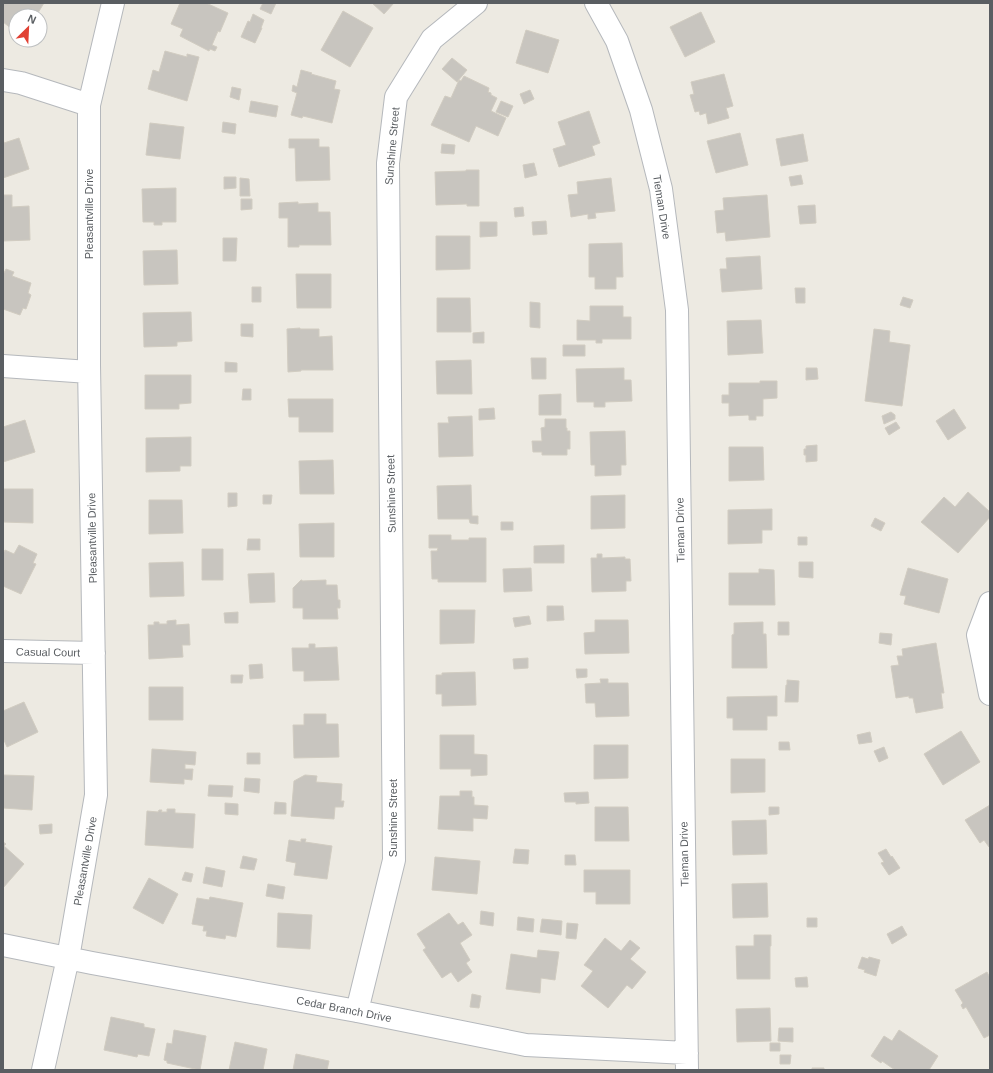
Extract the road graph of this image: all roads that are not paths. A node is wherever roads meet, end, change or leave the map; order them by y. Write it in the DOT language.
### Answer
graph roads {
  1 [pos="114,3"];
  2 [pos="476,3"];
  3 [pos="596,3"];
  4 [pos="3,80"];
  5 [pos="89,105"];
  6 [pos="3,366"];
  7 [pos="89,372"];
  8 [pos="990,603"];
  9 [pos="3,651"];
  10 [pos="94,653"];
  11 [pos="990,694"];
  12 [pos="3,945"];
  13 [pos="68,958"];
  14 [pos="357,1011"];
  15 [pos="687,1061"];
  16 [pos="43,1070"];
  1 -- 5 [label="street, Pleasantville Drive"];
  2 -- 14 [label="street, Sunshine Street"];
  3 -- 15 [label="street, Tieman Drive"];
  4 -- 5 [label="street"];
  5 -- 7 [label="street, Pleasantville Drive"];
  6 -- 7 [label="street"];
  7 -- 10 [label="street, Pleasantville Drive"];
  8 -- 11 [label="street"];
  9 -- 10 [label="street, Casual Court"];
  10 -- 13 [label="street, Pleasantville Drive"];
  12 -- 13 [label="street, Cedar Branch Drive"];
  13 -- 14 [label="street, Cedar Branch Drive"];
  13 -- 16 [label="street, Pleasantville Drive"];
  14 -- 15 [label="street, Cedar Branch Drive"];
}
